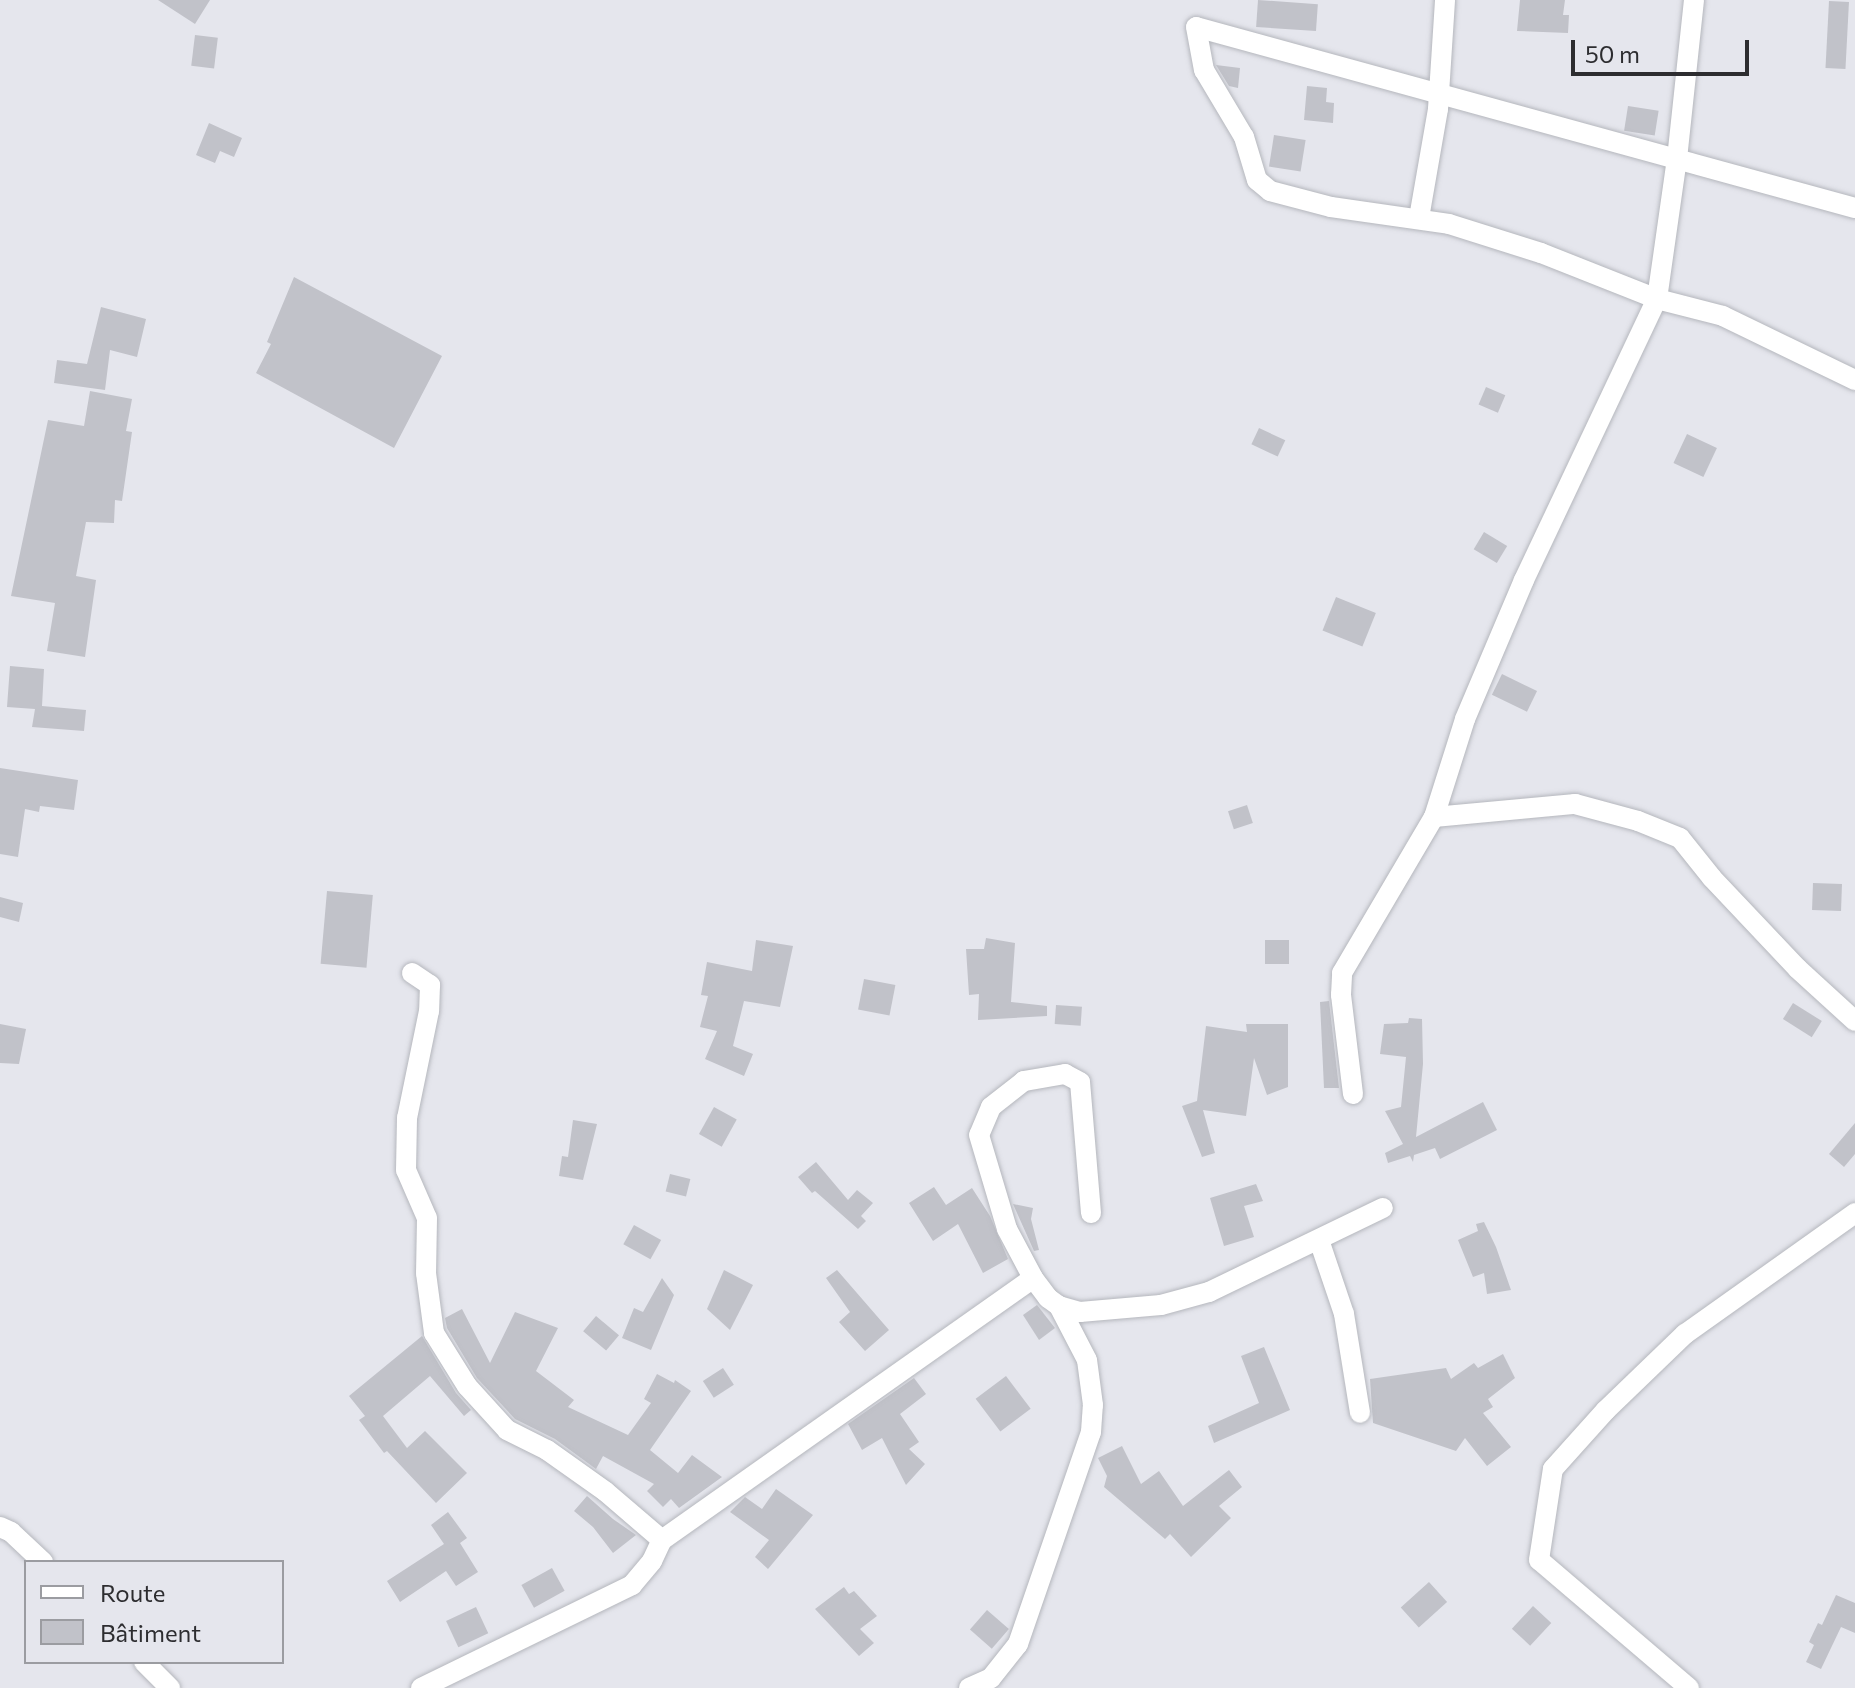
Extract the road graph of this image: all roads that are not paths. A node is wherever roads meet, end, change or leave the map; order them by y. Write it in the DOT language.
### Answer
graph roads {
  1 [pos="1445,0"];
  2 [pos="1694,0"];
  3 [pos="1439,94"];
  4 [pos="1677,159"];
  5 [pos="1855,208"];
  6 [pos="1419,218"];
  7 [pos="1657,299"];
  8 [pos="1855,380"];
  9 [pos="1434,817"];
  10 [pos="412,973"];
  11 [pos="1855,1021"];
  12 [pos="1353,1094"];
  13 [pos="1383,1208"];
  14 [pos="1091,1213"];
  15 [pos="1855,1213"];
  16 [pos="1319,1240"];
  17 [pos="1033,1278"];
  18 [pos="1059,1306"];
  19 [pos="1360,1413"];
  20 [pos="0,1527"];
  21 [pos="662,1540"];
  22 [pos="41,1560"];
  23 [pos="146,1664"];
  24 [pos="996,1683"];
  25 [pos="170,1688"];
  26 [pos="421,1688"];
  27 [pos="969,1688"];
  28 [pos="1689,1688"];
  1 -- 3 [label="street"];
  2 -- 4 [label="street"];
  3 -- 4 [label="street"];
  3 -- 6 [label="street"];
  3 -- 6 [label="street"];
  4 -- 5 [label="street"];
  4 -- 7 [label="street"];
  6 -- 7 [label="street"];
  7 -- 8 [label="street"];
  7 -- 9 [label="street"];
  9 -- 11 [label="street"];
  9 -- 12 [label="street"];
  10 -- 21 [label="street"];
  13 -- 16 [label="street"];
  14 -- 17 [label="street"];
  15 -- 28 [label="street"];
  16 -- 18 [label="street"];
  16 -- 19 [label="street"];
  17 -- 18 [label="street"];
  17 -- 21 [label="street"];
  18 -- 24 [label="street"];
  20 -- 22 [label="street"];
  21 -- 26 [label="street"];
  23 -- 25 [label="street"];
  24 -- 27 [label="street"];
}
